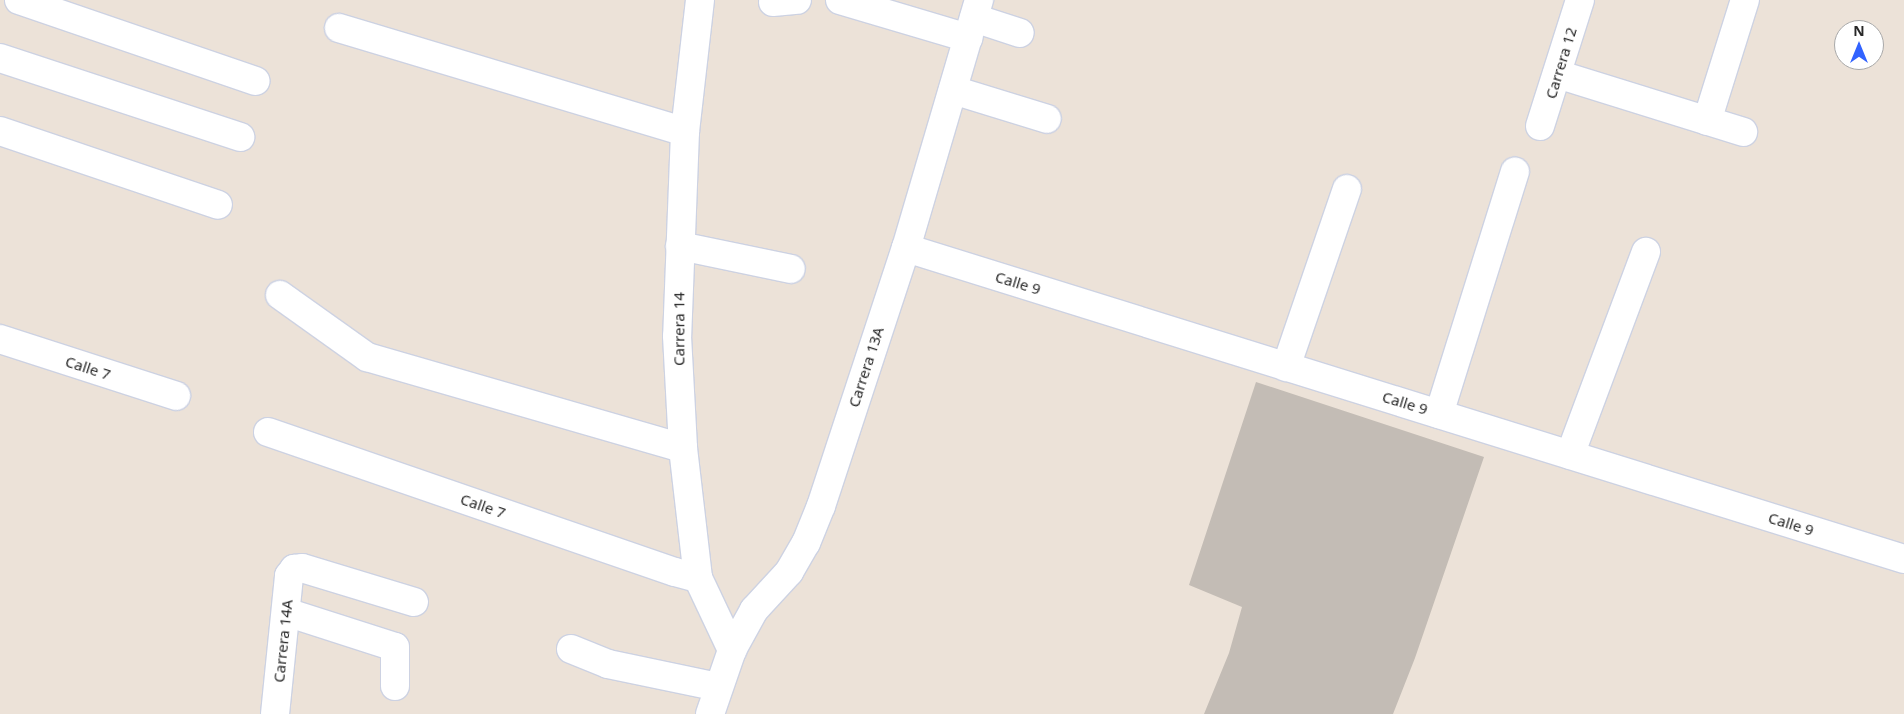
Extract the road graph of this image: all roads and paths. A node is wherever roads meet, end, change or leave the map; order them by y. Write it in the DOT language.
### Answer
graph roads {
  1 [pos="19,0"];
  2 [pos="700,0"];
  3 [pos="840,0"];
  4 [pos="1580,0"];
  5 [pos="1746,0"];
  6 [pos="973,19"];
  7 [pos="339,28"];
  8 [pos="1020,33"];
  9 [pos="0,58"];
  10 [pos="1557,74"];
  11 [pos="255,81"];
  12 [pos="952,90"];
  13 [pos="1047,119"];
  14 [pos="1707,122"];
  15 [pos="1540,126"];
  16 [pos="0,131"];
  17 [pos="685,132"];
  18 [pos="1743,132"];
  19 [pos="240,137"];
  20 [pos="1515,172"];
  21 [pos="1347,189"];
  22 [pos="218,205"];
  23 [pos="680,246"];
  24 [pos="906,248"];
  25 [pos="1646,252"];
  26 [pos="791,269"];
  27 [pos="280,295"];
  28 [pos="0,339"];
  29 [pos="1286,367"];
  30 [pos="176,396"];
  31 [pos="1439,414"];
  32 [pos="268,432"];
  33 [pos="683,448"];
  34 [pos="1570,455"];
  35 [pos="1904,559"];
  36 [pos="698,578"];
  37 [pos="414,602"];
  38 [pos="286,612"];
  39 [pos="571,649"];
  40 [pos="732,650"];
  41 [pos="395,686"];
  42 [pos="718,687"];
  43 [pos="275,714"];
  44 [pos="710,714"];
  1 -- 11 [label="street"];
  2 -- 17 [label="street, Carrera 14"];
  3 -- 6 [label="street"];
  4 -- 10 [label="street, Carrera 12"];
  5 -- 14 [label="street"];
  6 -- 8 [label="street"];
  6 -- 12 [label="street, Carrera 13A"];
  7 -- 17 [label="street"];
  9 -- 19 [label="street"];
  10 -- 14 [label="street"];
  10 -- 15 [label="street, Carrera 12"];
  12 -- 13 [label="street"];
  12 -- 24 [label="street, Carrera 13A"];
  14 -- 18 [label="street"];
  16 -- 22 [label="street"];
  17 -- 23 [label="street, Carrera 14"];
  20 -- 31 [label="street"];
  21 -- 29 [label="street"];
  23 -- 26 [label="street"];
  23 -- 33 [label="street, Carrera 14"];
  24 -- 29 [label="street, Calle 9"];
  24 -- 40 [label="street, Carrera 13A"];
  25 -- 34 [label="street"];
  27 -- 33 [label="street"];
  28 -- 30 [label="street, Calle 7"];
  29 -- 31 [label="street, Calle 9"];
  31 -- 34 [label="street, Calle 9"];
  32 -- 36 [label="street, Calle 7"];
  33 -- 36 [label="street, Carrera 14"];
  34 -- 35 [label="street, Calle 9"];
  36 -- 40 [label="street, Carrera 14"];
  37 -- 38 [label="street, Carrera 14A"];
  38 -- 41 [label="street"];
  38 -- 43 [label="street, Carrera 14A"];
  39 -- 42 [label="street"];
  40 -- 42 [label="street, Carrera 13A"];
  42 -- 44 [label="street, Carrera 13A"];
}
